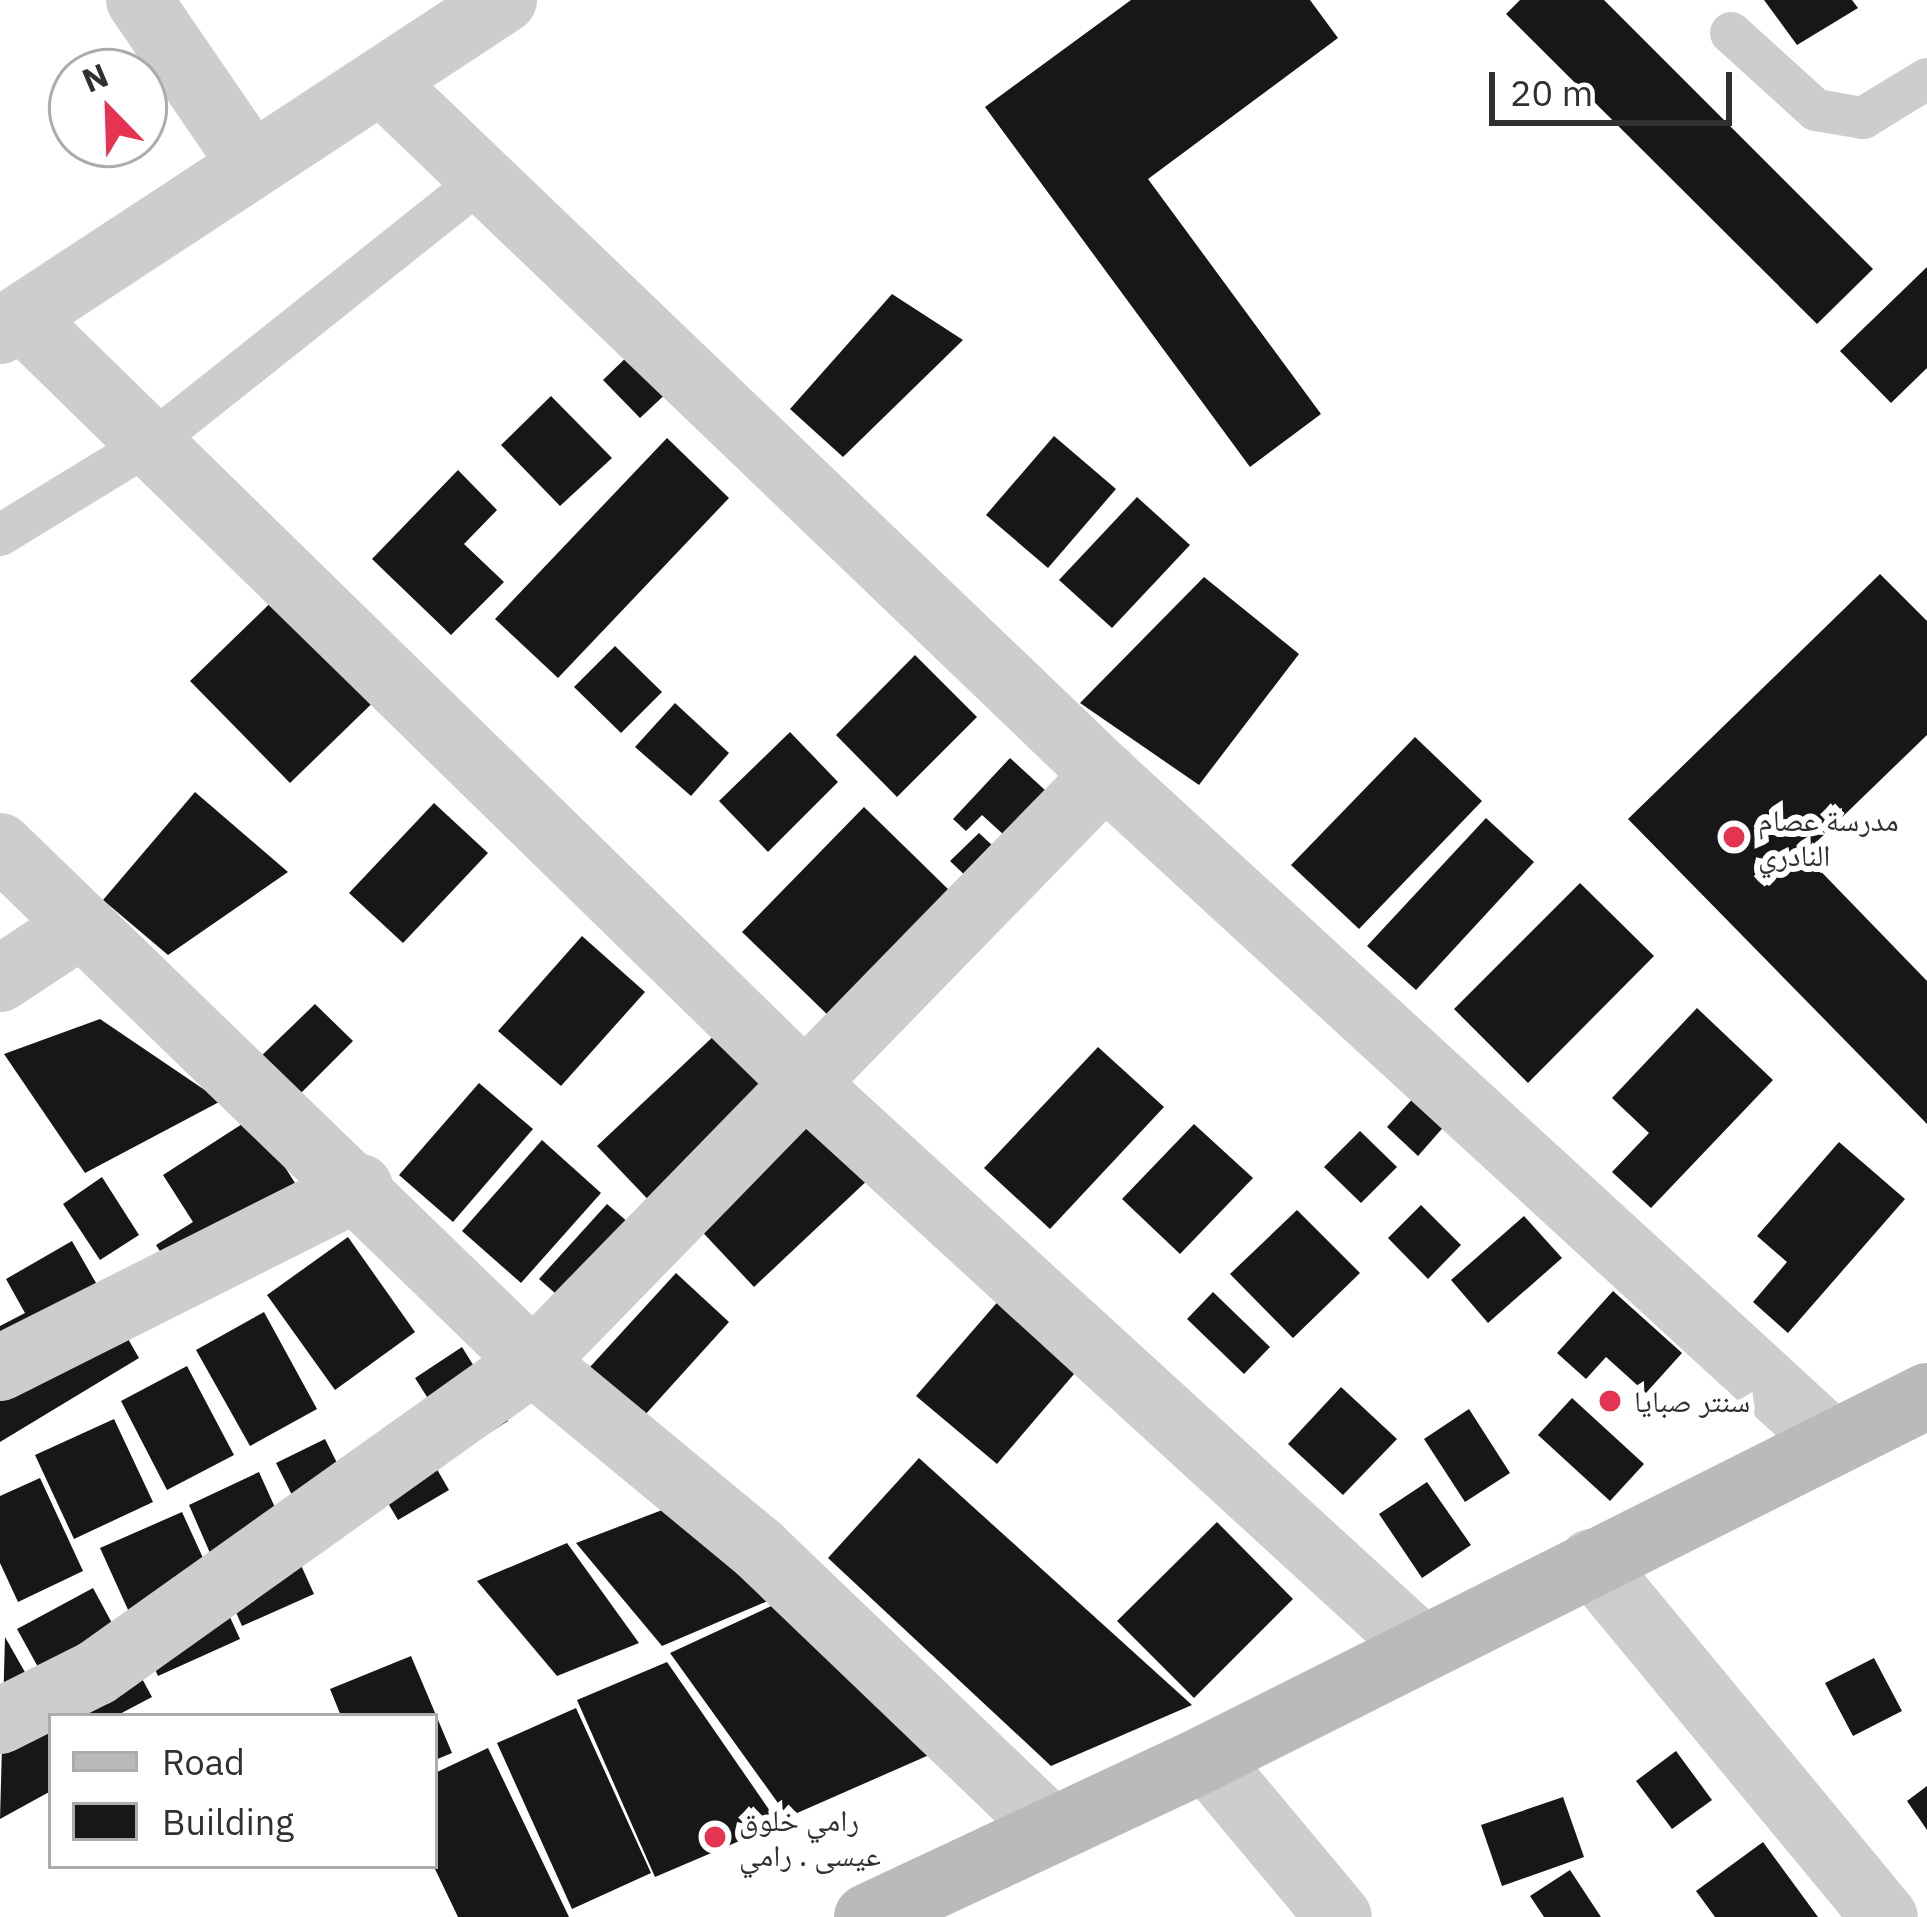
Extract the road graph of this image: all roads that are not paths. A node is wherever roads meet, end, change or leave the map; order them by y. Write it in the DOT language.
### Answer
graph roads {
  1 [pos="139,0"];
  2 [pos="504,0"];
  3 [pos="1731,33"];
  4 [pos="1927,79"];
  5 [pos="381,81"];
  6 [pos="252,165"];
  7 [pos="483,179"];
  8 [pos="11,325"];
  9 [pos="151,443"];
  10 [pos="0,535"];
  11 [pos="1105,775"];
  12 [pos="0,846"];
  13 [pos="77,928"];
  14 [pos="0,979"];
  15 [pos="808,1086"];
  16 [pos="360,1187"];
  17 [pos="533,1362"];
  18 [pos="0,1368"];
  19 [pos="1927,1396"];
  20 [pos="1833,1443"];
  21 [pos="1591,1562"];
  22 [pos="1420,1646"];
  23 [pos="0,1721"];
  24 [pos="1206,1758"];
  25 [pos="1052,1829"];
  26 [pos="867,1917"];
  27 [pos="1339,1917"];
  28 [pos="1885,1917"];
  1 -- 6 [label="street"];
  2 -- 5 [label="street"];
  3 -- 4 [label="lane"];
  5 -- 6 [label="street"];
  5 -- 7 [label="street"];
  6 -- 8 [label="street"];
  7 -- 9 [label="lane"];
  7 -- 11 [label="street"];
  8 -- 9 [label="street"];
  9 -- 10 [label="lane"];
  9 -- 15 [label="street"];
  11 -- 15 [label="street"];
  11 -- 20 [label="street"];
  12 -- 13 [label="street"];
  13 -- 14 [label="street"];
  13 -- 16 [label="street"];
  15 -- 17 [label="street"];
  15 -- 22 [label="street"];
  16 -- 17 [label="street"];
  16 -- 18 [label="street"];
  17 -- 23 [label="street"];
  17 -- 25 [label="street"];
  19 -- 20 [label="main road"];
  20 -- 21 [label="main road"];
  21 -- 22 [label="main road"];
  21 -- 28 [label="street"];
  22 -- 24 [label="main road"];
  24 -- 25 [label="main road"];
  24 -- 27 [label="street"];
  25 -- 26 [label="main road"];
}
